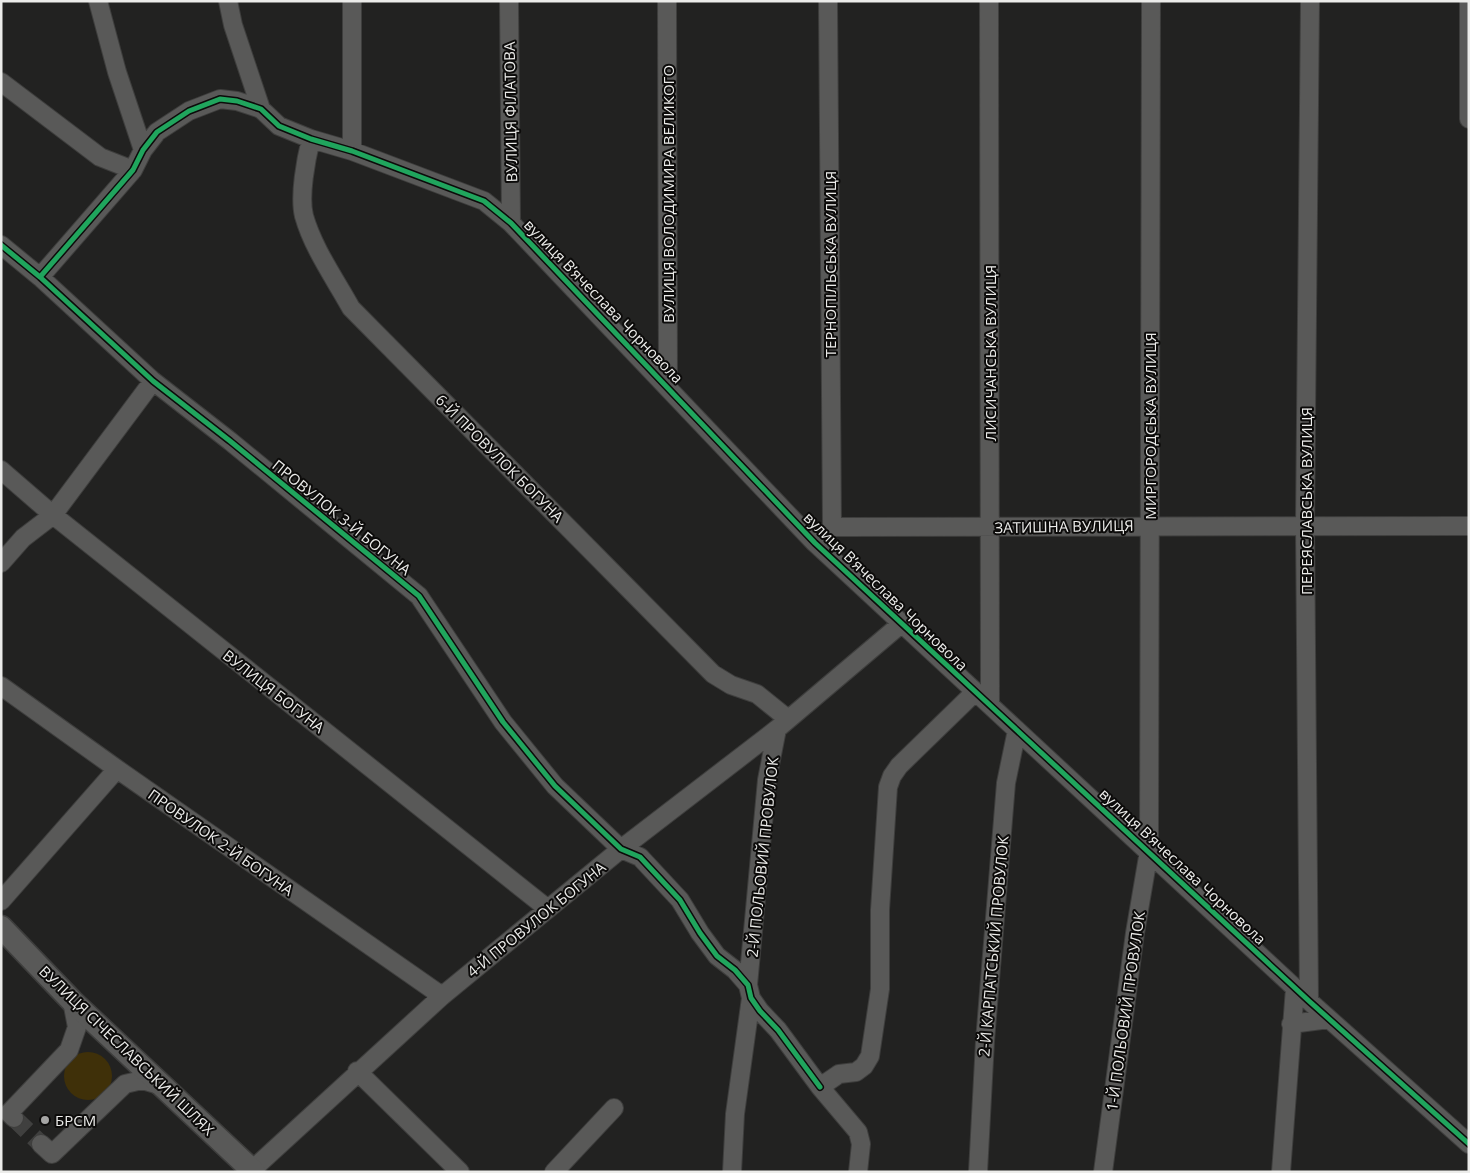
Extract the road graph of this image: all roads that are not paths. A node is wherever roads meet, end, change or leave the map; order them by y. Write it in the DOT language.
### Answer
graph roads {
  1 [pos="98,1"];
  2 [pos="228,1"];
  3 [pos="352,1"];
  4 [pos="509,1"];
  5 [pos="667,1"];
  6 [pos="828,1"];
  7 [pos="989,1"];
  8 [pos="1151,1"];
  9 [pos="1310,1"];
  10 [pos="1468,1"];
  11 [pos="1,82"];
  12 [pos="261,109"];
  13 [pos="1469,119"];
  14 [pos="310,139"];
  15 [pos="143,150"];
  16 [pos="352,151"];
  17 [pos="133,170"];
  18 [pos="511,223"];
  19 [pos="1,245"];
  20 [pos="40,277"];
  21 [pos="153,381"];
  22 [pos="668,386"];
  23 [pos="1,470"];
  24 [pos="53,516"];
  25 [pos="1305,524"];
  26 [pos="1150,526"];
  27 [pos="1469,526"];
  28 [pos="990,527"];
  29 [pos="832,528"];
  30 [pos="815,542"];
  31 [pos="1,563"];
  32 [pos="901,624"];
  33 [pos="1,686"];
  34 [pos="974,693"];
  35 [pos="990,705"];
  36 [pos="783,724"];
  37 [pos="1017,730"];
  38 [pos="117,769"];
  39 [pos="621,849"];
  40 [pos="1149,852"];
  41 [pos="1,901"];
  42 [pos="548,909"];
  43 [pos="1,927"];
  44 [pos="1295,988"];
  45 [pos="749,992"];
  46 [pos="442,996"];
  47 [pos="72,1001"];
  48 [pos="1309,1001"];
  49 [pos="1329,1019"];
  50 [pos="1291,1024"];
  51 [pos="357,1071"];
  52 [pos="163,1086"];
  53 [pos="820,1086"];
  54 [pos="614,1108"];
  55 [pos="14,1118"];
  56 [pos="41,1144"];
  57 [pos="1469,1144"];
  58 [pos="979,1168"];
  59 [pos="253,1171"];
  60 [pos="460,1172"];
  61 [pos="554,1172"];
  62 [pos="732,1172"];
  63 [pos="858,1172"];
  64 [pos="1102,1172"];
  65 [pos="1281,1172"];
  1 -- 15 [label="street"];
  2 -- 12 [label="street"];
  3 -- 16 [label="street"];
  4 -- 18 [label="street, ВУЛИЦЯ ФІЛАТОВА"];
  5 -- 22 [label="street, ВУЛИЦЯ ВОЛОДИМИРА ВЕЛИКОГО"];
  6 -- 29 [label="street, ТЕРНОПІЛЬСЬКА ВУЛИЦЯ"];
  7 -- 28 [label="street, ЛИСИЧАНСЬКА ВУЛИЦЯ"];
  8 -- 26 [label="street, МИРГОРОДСЬКА ВУЛИЦЯ"];
  9 -- 25 [label="street, ПЕРЕЯСЛАВСЬКА ВУЛИЦЯ"];
  10 -- 13 [label="street"];
  11 -- 17 [label="street"];
  12 -- 14 [label="street, вулиця Вʼячеслава Чорновола"];
  12 -- 15 [label="street"];
  14 -- 16 [label="street, вулиця Вʼячеслава Чорновола"];
  14 -- 36 [label="street, 6-Й ПРОВУЛОК БОГУНА"];
  15 -- 17 [label="street"];
  16 -- 18 [label="street, вулиця Вʼячеслава Чорновола"];
  17 -- 20 [label="street"];
  18 -- 22 [label="street, вулиця Вʼячеслава Чорновола"];
  19 -- 20 [label="street, ПРОВУЛОК 3-Й БОГУНА"];
  20 -- 21 [label="street, ПРОВУЛОК 3-Й БОГУНА"];
  21 -- 24 [label="street"];
  21 -- 39 [label="street, ПРОВУЛОК 3-Й БОГУНА"];
  22 -- 30 [label="street, вулиця Вʼячеслава Чорновола"];
  23 -- 24 [label="street, ВУЛИЦЯ БОГУНА"];
  24 -- 31 [label="street"];
  24 -- 42 [label="street, ВУЛИЦЯ БОГУНА"];
  25 -- 26 [label="street, ЗАТИШНА ВУЛИЦЯ"];
  25 -- 27 [label="street, ЗАТИШНА ВУЛИЦЯ"];
  25 -- 48 [label="street, ПЕРЕЯСЛАВСЬКА ВУЛИЦЯ"];
  26 -- 28 [label="street, ЗАТИШНА ВУЛИЦЯ"];
  26 -- 40 [label="street, МИРГОРОДСЬКА ВУЛИЦЯ"];
  28 -- 29 [label="street, ЗАТИШНА ВУЛИЦЯ"];
  28 -- 35 [label="street, ЛИСИЧАНСЬКА ВУЛИЦЯ"];
  29 -- 30 [label="street"];
  30 -- 32 [label="street, вулиця Вʼячеслава Чорновола"];
  32 -- 34 [label="street, вулиця Вʼячеслава Чорновола"];
  32 -- 36 [label="street, 4-Й ПРОВУЛОК БОГУНА"];
  33 -- 38 [label="street, ПРОВУЛОК 2-Й БОГУНА"];
  34 -- 35 [label="street, вулиця Вʼячеслава Чорновола"];
  34 -- 53 [label="street"];
  35 -- 37 [label="street, вулиця Вʼячеслава Чорновола"];
  36 -- 39 [label="street, 4-Й ПРОВУЛОК БОГУНА"];
  36 -- 45 [label="street, 2-Й ПОЛЬОВИЙ ПРОВУЛОК"];
  37 -- 40 [label="street, вулиця Вʼячеслава Чорновола"];
  37 -- 58 [label="street, 2-Й КАРПАТСЬКИЙ ПРОВУЛОК"];
  38 -- 41 [label="street"];
  38 -- 46 [label="street, ПРОВУЛОК 2-Й БОГУНА"];
  39 -- 42 [label="street, 4-Й ПРОВУЛОК БОГУНА"];
  39 -- 45 [label="street, ПРОВУЛОК 3-Й БОГУНА"];
  40 -- 44 [label="street, вулиця Вʼячеслава Чорновола"];
  40 -- 64 [label="street, 1-Й ПОЛЬОВИЙ ПРОВУЛОК"];
  42 -- 46 [label="street, 4-Й ПРОВУЛОК БОГУНА"];
  43 -- 47 [label="main road, ВУЛИЦЯ СІЧЕСЛАВСЬКИЙ ШЛЯХ"];
  44 -- 48 [label="street, вулиця Вʼячеслава Чорновола"];
  44 -- 50 [label="street"];
  45 -- 53 [label="street, ПРОВУЛОК 3-Й БОГУНА"];
  45 -- 62 [label="street, 2-Й ПОЛЬОВИЙ ПРОВУЛОК"];
  46 -- 51 [label="street, 4-Й ПРОВУЛОК БОГУНА"];
  47 -- 52 [label="main road, ВУЛИЦЯ СІЧЕСЛАВСЬКИЙ ШЛЯХ"];
  47 -- 55 [label="street"];
  48 -- 49 [label="street, вулиця Вʼячеслава Чорновола"];
  49 -- 50 [label="street"];
  49 -- 57 [label="street, вулиця Вʼячеслава Чорновола"];
  50 -- 65 [label="street"];
  51 -- 59 [label="street, 4-Й ПРОВУЛОК БОГУНА"];
  51 -- 60 [label="street"];
  52 -- 56 [label="street"];
  52 -- 59 [label="main road, ВУЛИЦЯ СІЧЕСЛАВСЬКИЙ ШЛЯХ"];
  53 -- 63 [label="street, ПРОВУЛОК 3-Й БОГУНА"];
  54 -- 61 [label="street"];
}
